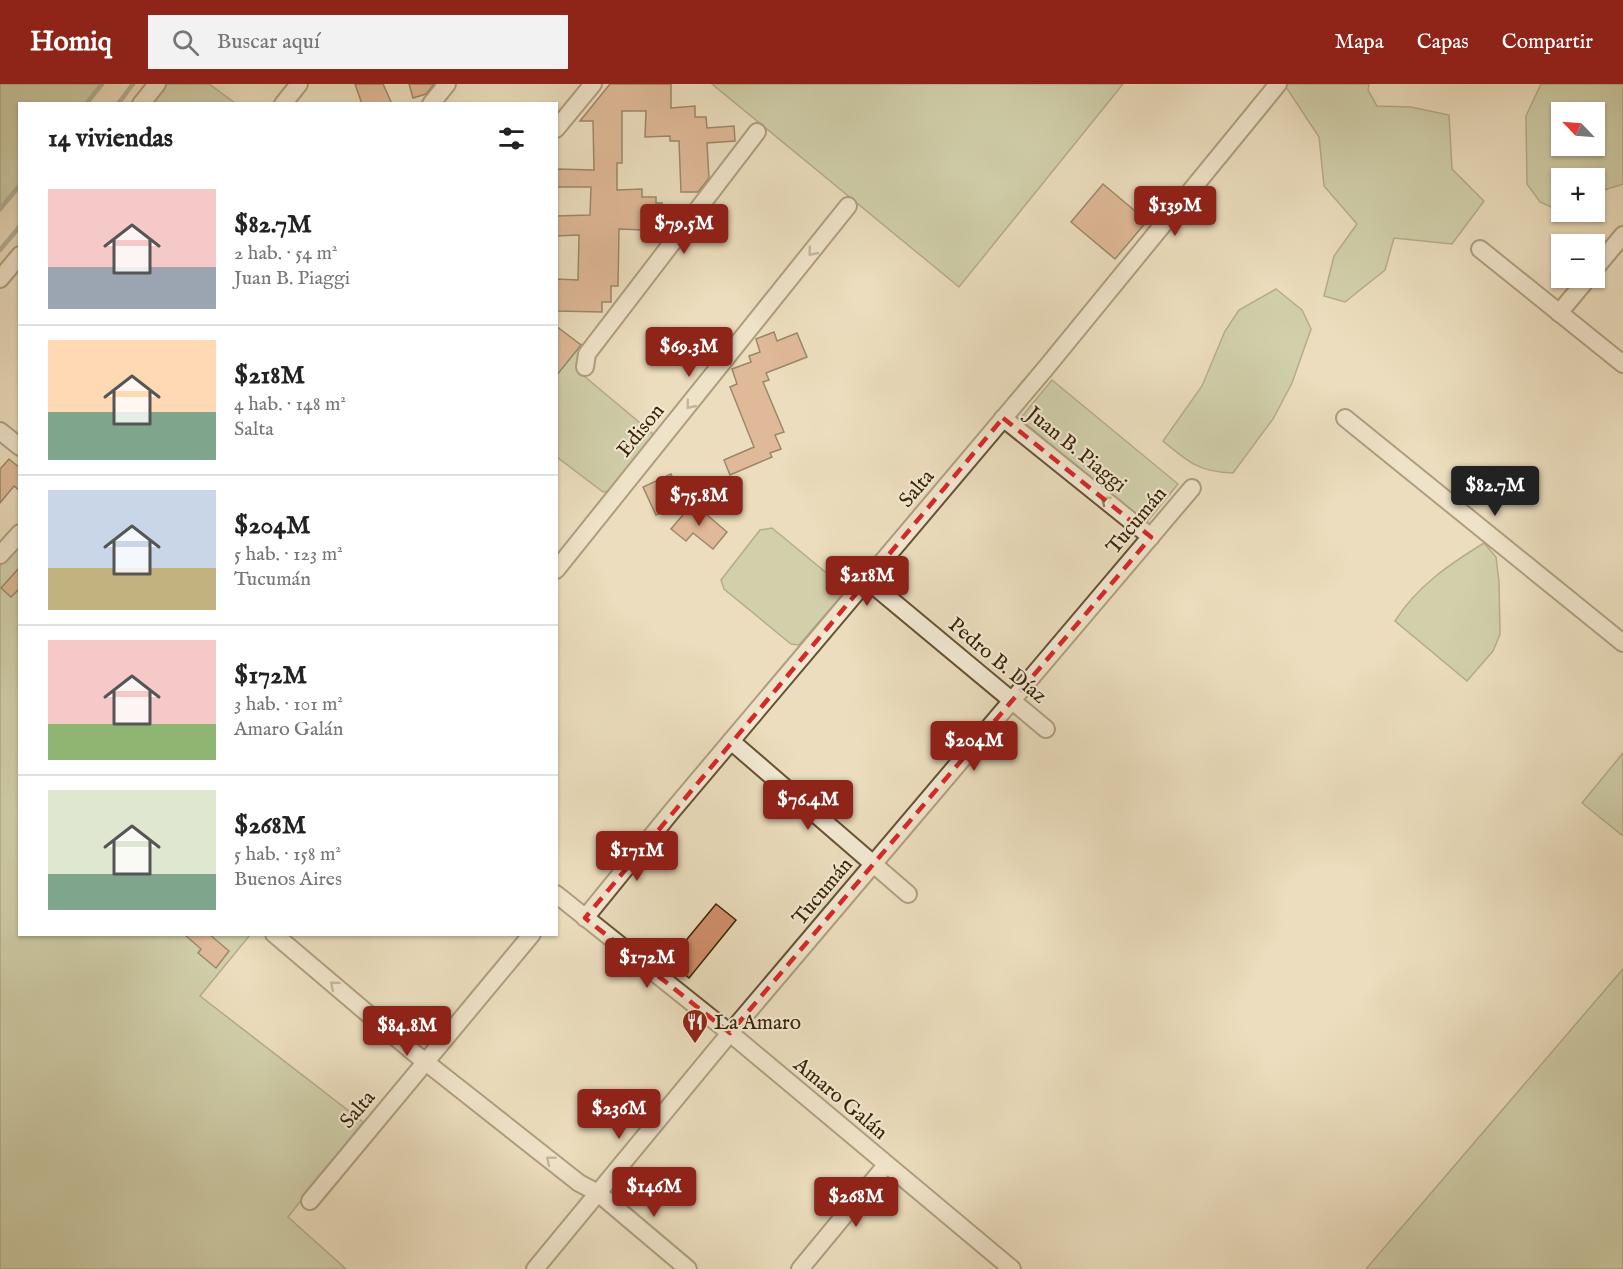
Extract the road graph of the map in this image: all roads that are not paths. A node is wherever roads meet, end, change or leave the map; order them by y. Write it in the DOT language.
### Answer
graph roads {
  1 [pos="157,84"];
  2 [pos="299,84"];
  3 [pos="447,84"];
  4 [pos="593,84"];
  5 [pos="1278,84"];
  6 [pos="143,102"];
  7 [pos="285,102"];
  8 [pos="433,102"];
  9 [pos="558,127"];
  10 [pos="757,132"];
  11 [pos="848,206"];
  12 [pos="1623,235"];
  13 [pos="1480,249"];
  14 [pos="18,257"];
  15 [pos="1605,257"];
  16 [pos="0,279"];
  17 [pos="1580,288"];
  18 [pos="1559,313"];
  19 [pos="1623,364"];
  20 [pos="585,367"];
  21 [pos="1004,418"];
  22 [pos="1345,418"];
  23 [pos="0,431"];
  24 [pos="18,441"];
  25 [pos="1192,488"];
  26 [pos="18,535"];
  27 [pos="1151,537"];
  28 [pos="0,555"];
  29 [pos="558,568"];
  30 [pos="867,580"];
  31 [pos="1623,643"];
  32 [pos="1012,701"];
  33 [pos="1046,729"];
  34 [pos="731,741"];
  35 [pos="873,864"];
  36 [pos="908,894"];
  37 [pos="558,899"];
  38 [pos="585,918"];
  39 [pos="276,936"];
  40 [pos="530,936"];
  41 [pos="730,1033"];
  42 [pos="426,1061"];
  43 [pos="886,1165"];
  44 [pos="598,1193"];
  45 [pos="310,1201"];
  46 [pos="535,1269"];
  47 [pos="688,1269"];
  48 [pos="800,1269"];
  49 [pos="1012,1269"];
  1 -- 6 [label="street"];
  2 -- 7 [label="street"];
  3 -- 8 [label="street"];
  4 -- 9 [label="street"];
  5 -- 21 [label="street, Salta"];
  10 -- 20 [label="street"];
  11 -- 29 [label="street, Edison, one-way"];
  12 -- 15 [label="street"];
  13 -- 18 [label="street"];
  14 -- 16 [label="street"];
  17 -- 18 [label="street"];
  18 -- 19 [label="street"];
  27 -- 21 [label="street, Juan B. Piaggi, one-way"];
  21 -- 30 [label="street, Salta"];
  22 -- 31 [label="street"];
  23 -- 24 [label="street"];
  25 -- 27 [label="street, Tucumán"];
  26 -- 28 [label="street"];
  27 -- 32 [label="street, Tucumán"];
  30 -- 32 [label="street, Pedro B. Díaz"];
  30 -- 34 [label="street, Salta"];
  32 -- 33 [label="street, Pedro B. Díaz"];
  32 -- 35 [label="street, Tucumán"];
  34 -- 35 [label="street"];
  34 -- 38 [label="street, Salta"];
  35 -- 36 [label="street"];
  35 -- 41 [label="street, Tucumán"];
  37 -- 38 [label="street, Amaro Galán"];
  38 -- 41 [label="street, Amaro Galán"];
  42 -- 39 [label="street, one-way"];
  40 -- 42 [label="street, Salta"];
  41 -- 43 [label="street, Amaro Galán"];
  41 -- 44 [label="street, Tucumán"];
  44 -- 42 [label="street, one-way"];
  42 -- 45 [label="street, Salta"];
  43 -- 48 [label="street"];
  43 -- 49 [label="street, Amaro Galán"];
  44 -- 46 [label="street, Tucumán"];
  44 -- 47 [label="street"];
}
